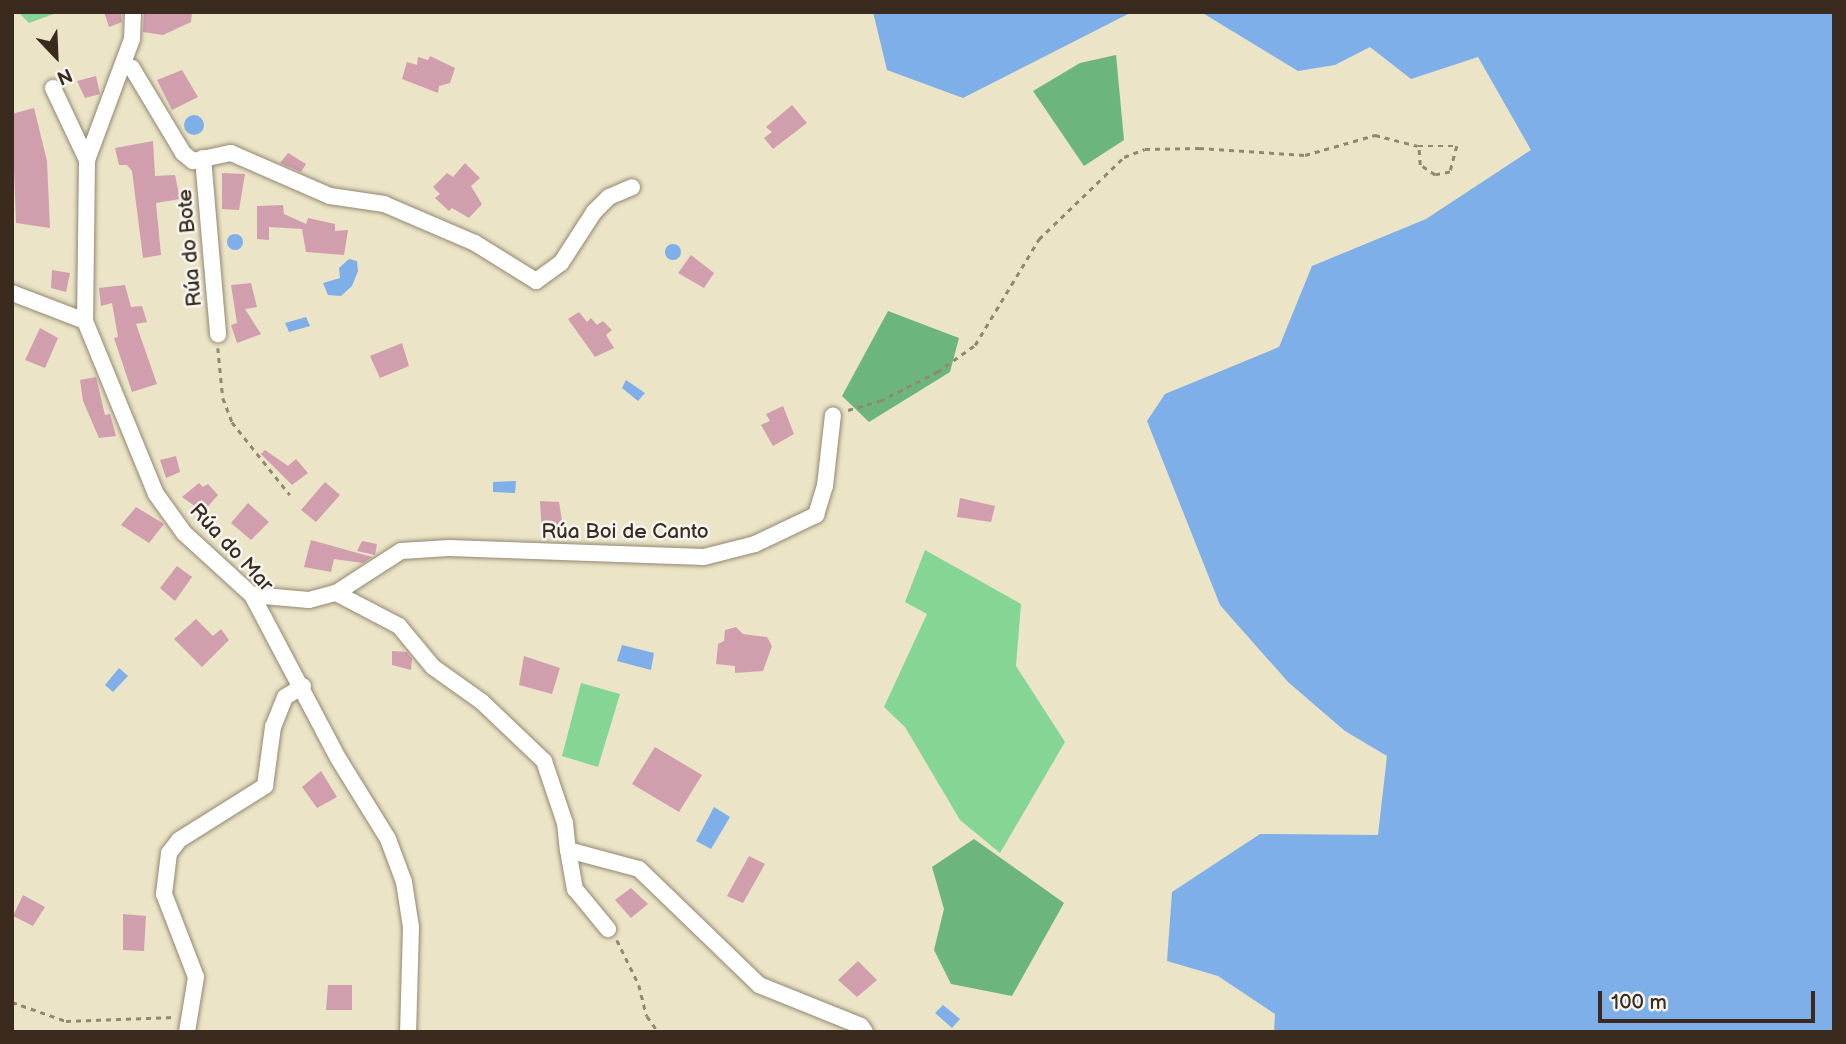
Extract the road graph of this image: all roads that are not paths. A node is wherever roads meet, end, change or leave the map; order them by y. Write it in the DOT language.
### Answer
graph roads {
  1 [pos="133,12"];
  2 [pos="123,64"];
  3 [pos="53,88"];
  4 [pos="203,158"];
  5 [pos="87,160"];
  6 [pos="632,187"];
  7 [pos="12,293"];
  8 [pos="85,321"];
  9 [pos="218,334"];
  10 [pos="833,415"];
  11 [pos="336,593"];
  12 [pos="252,595"];
  13 [pos="303,686"];
  14 [pos="568,850"];
  15 [pos="608,929"];
  16 [pos="189,1024"];
  17 [pos="408,1032"];
  18 [pos="865,1032"];
  1 -- 2 [label="street, Rúa do Mar"];
  2 -- 4 [label="street"];
  2 -- 5 [label="street, Rúa do Mar"];
  3 -- 5 [label="street, Rúa do Mar"];
  4 -- 6 [label="street"];
  4 -- 9 [label="street, Rúa do Bote"];
  5 -- 8 [label="street, Rúa do Mar"];
  7 -- 8 [label="street"];
  8 -- 12 [label="street, Rúa do Mar"];
  10 -- 11 [label="street, Rúa Boi de Canto"];
  11 -- 12 [label="street"];
  11 -- 14 [label="street"];
  12 -- 13 [label="street, Rúa do Mar"];
  13 -- 16 [label="street"];
  13 -- 17 [label="street, Rúa do Mar"];
  14 -- 15 [label="street"];
  14 -- 18 [label="street"];
}
